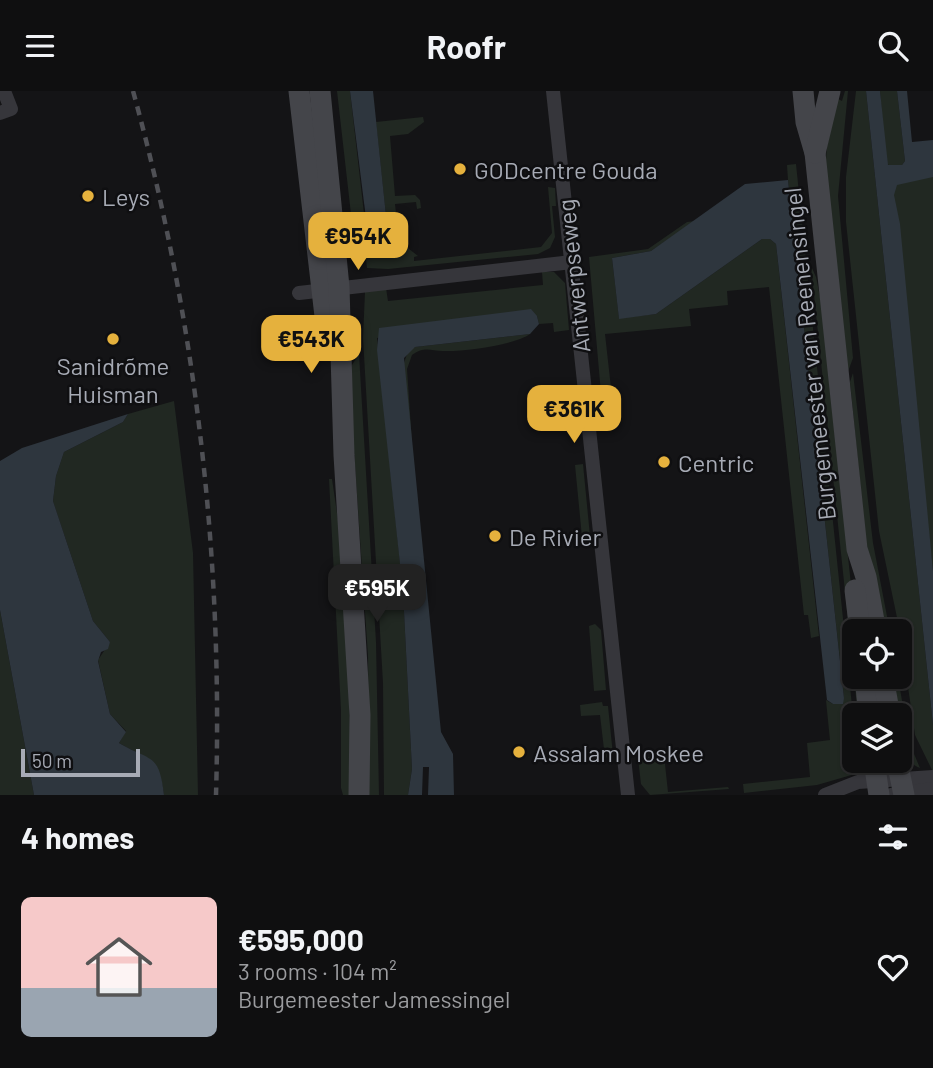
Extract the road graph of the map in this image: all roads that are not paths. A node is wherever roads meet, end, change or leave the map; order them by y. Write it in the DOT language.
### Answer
graph roads {
  1 [pos="4,91"];
  2 [pos="299,91"];
  3 [pos="320,91"];
  4 [pos="553,91"];
  5 [pos="803,91"];
  6 [pos="830,91"];
  7 [pos="0,113"];
  8 [pos="815,153"];
  9 [pos="572,262"];
  10 [pos="330,288"];
  11 [pos="299,293"];
  12 [pos="857,549"];
  13 [pos="859,619"];
  14 [pos="874,619"];
  15 [pos="933,778"];
  16 [pos="891,782"];
  17 [pos="933,789"];
  18 [pos="359,795"];
  19 [pos="628,795"];
  20 [pos="825,795"];
  1 -- 7 [label="street"];
  2 -- 10 [label="main road"];
  3 -- 10 [label="main road"];
  4 -- 9 [label="street, Antwerpseweg"];
  5 -- 8 [label="main road, Burgemeester van Reenensingel"];
  6 -- 8 [label="main road, Burgemeester van Reenensingel"];
  8 -- 12 [label="main road, Burgemeester van Reenensingel"];
  9 -- 10 [label="street"];
  9 -- 19 [label="street, Antwerpseweg"];
  10 -- 11 [label="street"];
  10 -- 18 [label="main road"];
  12 -- 13 [label="main road, Burgemeester van Reenensingel"];
  12 -- 14 [label="main road, Burgemeester van Reenensingel"];
  15 -- 16 [label="street"];
  16 -- 17 [label="street"];
  16 -- 20 [label="street"];
}
